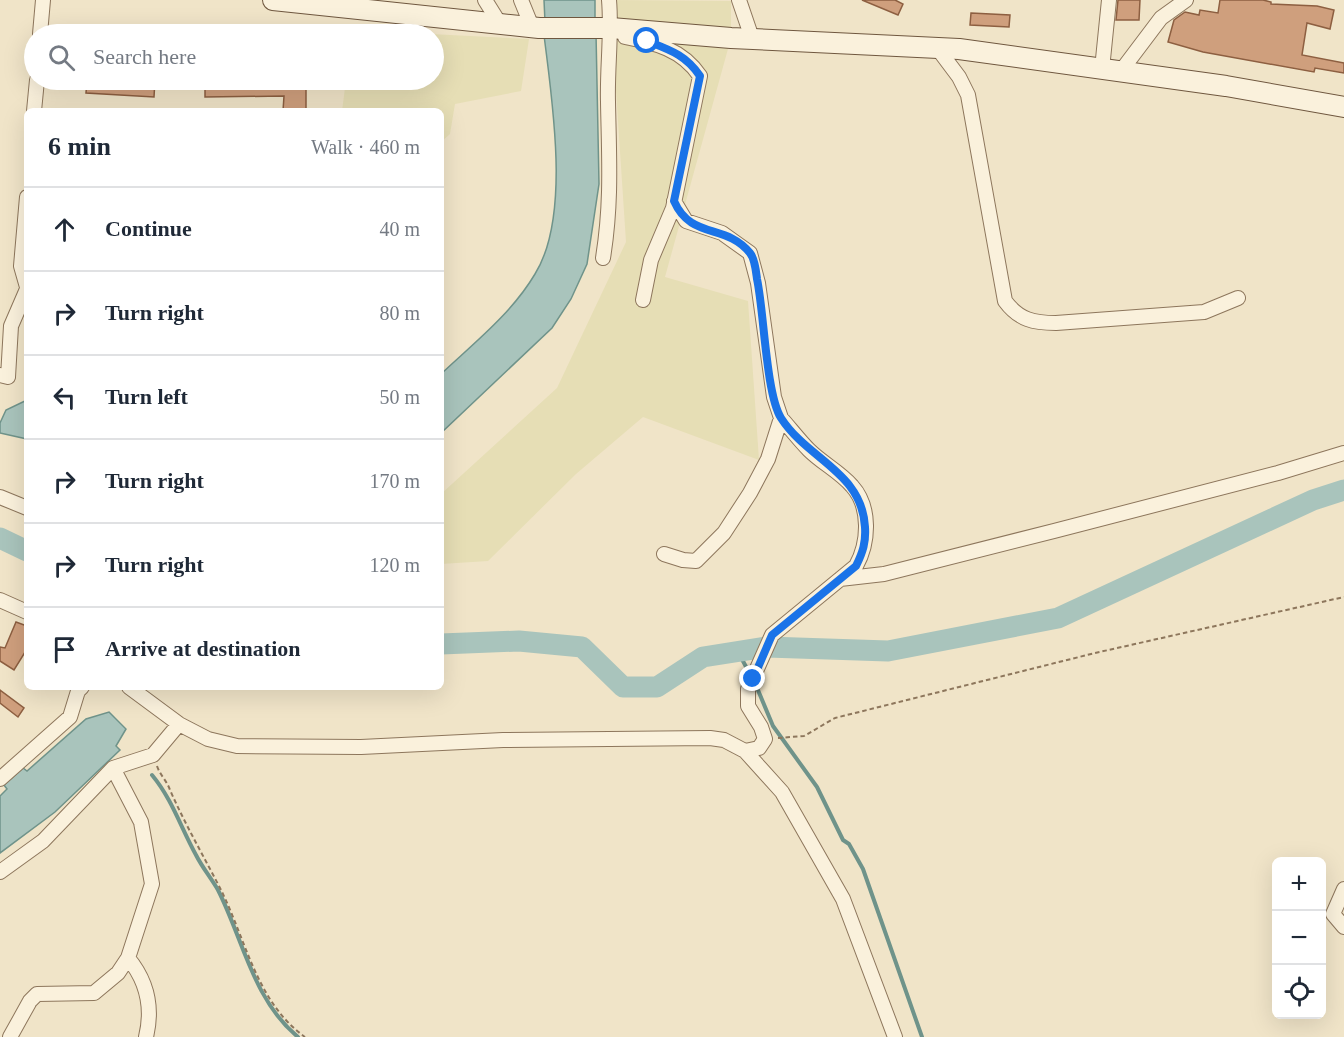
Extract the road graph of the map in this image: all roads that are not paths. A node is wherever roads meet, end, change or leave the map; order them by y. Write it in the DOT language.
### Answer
graph roads {
  1 [pos="43,0"];
  2 [pos="273,0"];
  3 [pos="485,0"];
  4 [pos="521,0"];
  5 [pos="609,0"];
  6 [pos="739,0"];
  7 [pos="1109,0"];
  8 [pos="1186,0"];
  9 [pos="41,24"];
  10 [pos="500,24"];
  11 [pos="536,28"];
  12 [pos="609,30"];
  13 [pos="752,38"];
  14 [pos="938,49"];
  15 [pos="1112,70"];
  16 [pos="36,90"];
  17 [pos="1344,107"];
  18 [pos="34,108"];
  19 [pos="674,201"];
  20 [pos="24,232"];
  21 [pos="603,258"];
  22 [pos="24,277"];
  23 [pos="24,295"];
  24 [pos="1238,298"];
  25 [pos="643,300"];
  26 [pos="0,375"];
  27 [pos="781,418"];
  28 [pos="1344,453"];
  29 [pos="0,497"];
  30 [pos="24,507"];
  31 [pos="664,554"];
  32 [pos="840,579"];
  33 [pos="0,600"];
  34 [pos="24,611"];
  35 [pos="79,690"];
  36 [pos="133,690"];
  37 [pos="179,724"];
  38 [pos="745,751"];
  39 [pos="113,768"];
  40 [pos="0,779"];
  41 [pos="0,872"];
  42 [pos="1344,889"];
  43 [pos="1344,927"];
  44 [pos="128,958"];
  45 [pos="10,1037"];
  46 [pos="146,1037"];
  47 [pos="895,1037"];
  1 -- 9 [label="street"];
  2 -- 10 [label="main road"];
  3 -- 10 [label="street"];
  4 -- 11 [label="street"];
  5 -- 12 [label="street"];
  6 -- 13 [label="street"];
  7 -- 15 [label="street"];
  8 -- 15 [label="street"];
  10 -- 11 [label="main road"];
  11 -- 12 [label="main road"];
  12 -- 13 [label="main road"];
  12 -- 19 [label="street"];
  12 -- 21 [label="street"];
  13 -- 14 [label="main road"];
  14 -- 15 [label="main road"];
  14 -- 24 [label="street"];
  15 -- 17 [label="main road"];
  16 -- 18 [label="street"];
  19 -- 25 [label="street"];
  19 -- 27 [label="street"];
  20 -- 22 [label="street"];
  23 -- 26 [label="street"];
  27 -- 31 [label="street"];
  27 -- 32 [label="street"];
  28 -- 32 [label="street"];
  29 -- 30 [label="street"];
  32 -- 38 [label="street"];
  33 -- 34 [label="street"];
  35 -- 40 [label="street"];
  36 -- 37 [label="street"];
  37 -- 38 [label="street"];
  37 -- 39 [label="street"];
  38 -- 47 [label="street"];
  39 -- 41 [label="street"];
  39 -- 44 [label="street"];
  42 -- 43 [label="street"];
  44 -- 45 [label="street"];
  44 -- 46 [label="street"];
}
